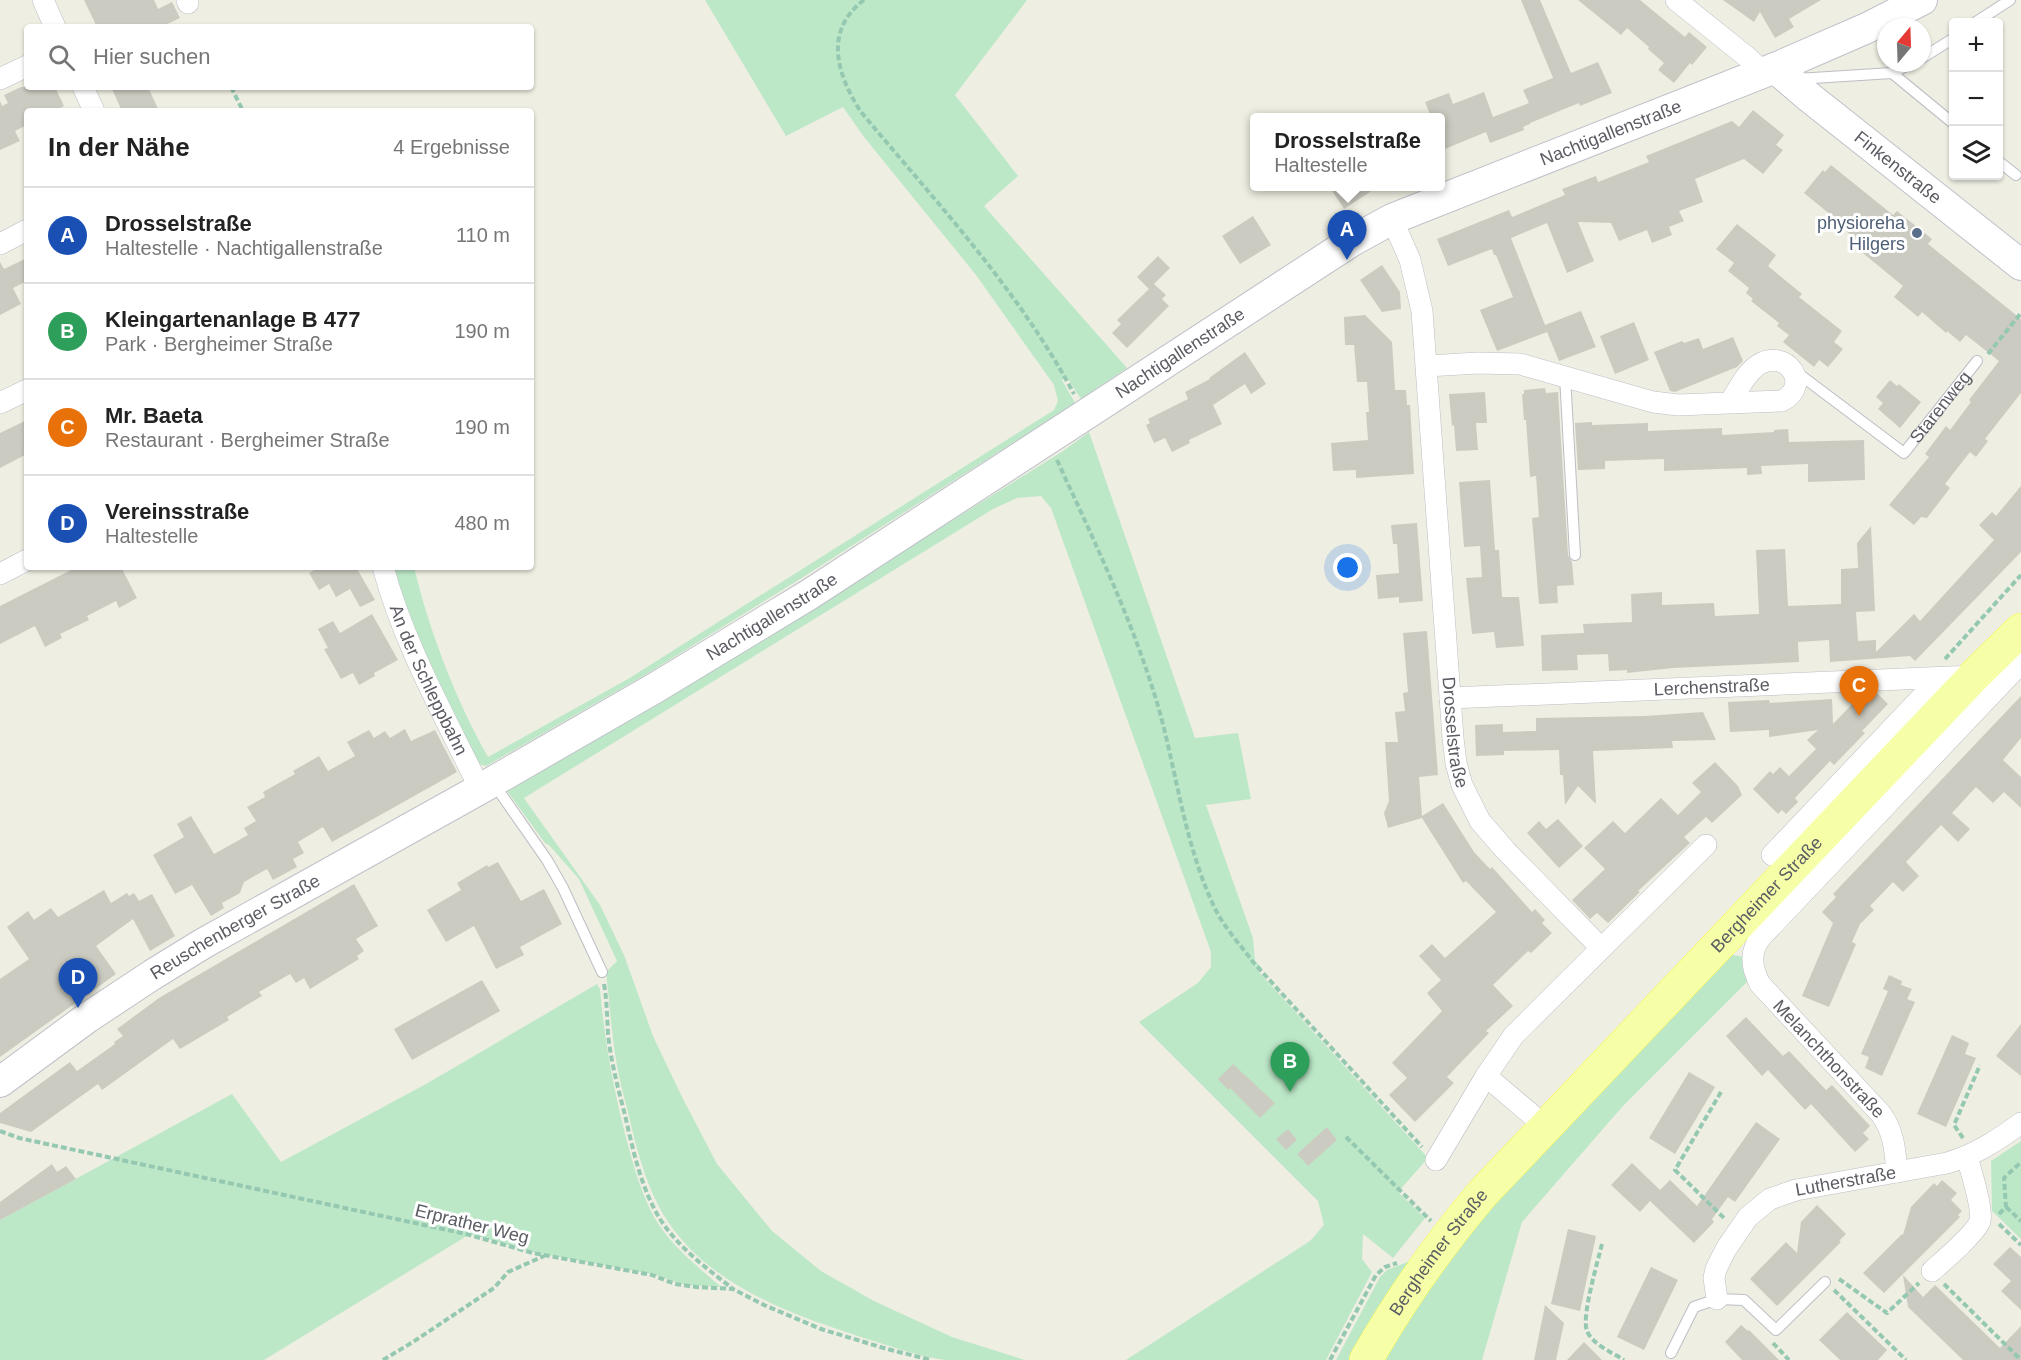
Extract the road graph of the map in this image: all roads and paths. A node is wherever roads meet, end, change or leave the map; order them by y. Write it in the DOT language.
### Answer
graph roads {
  1 [pos="43,0"];
  2 [pos="864,0"];
  3 [pos="1676,0"];
  4 [pos="1922,0"];
  5 [pos="2010,0"];
  6 [pos="1982,18"];
  7 [pos="54,24"];
  8 [pos="1949,41"];
  9 [pos="1931,52"];
  10 [pos="24,68"];
  11 [pos="1775,73"];
  12 [pos="1892,73"];
  13 [pos="0,80"];
  14 [pos="84,90"];
  15 [pos="232,90"];
  16 [pos="93,108"];
  17 [pos="242,108"];
  18 [pos="1949,121"];
  19 [pos="2003,165"];
  20 [pos="2016,175"];
  21 [pos="1392,219"];
  22 [pos="24,232"];
  23 [pos="0,244"];
  24 [pos="2021,265"];
  25 [pos="2021,313"];
  26 [pos="1977,361"];
  27 [pos="1427,366"];
  28 [pos="1792,369"];
  29 [pos="1565,376"];
  30 [pos="24,391"];
  31 [pos="0,403"];
  32 [pos="1730,403"];
  33 [pos="1086,415"];
  34 [pos="1048,440"];
  35 [pos="1575,555"];
  36 [pos="24,562"];
  37 [pos="384,570"];
  38 [pos="0,574"];
  39 [pos="2021,575"];
  40 [pos="2021,611"];
  41 [pos="2021,630"];
  42 [pos="2021,663"];
  43 [pos="1981,670"];
  44 [pos="1939,679"];
  45 [pos="1450,698"];
  46 [pos="486,785"];
  47 [pos="1707,845"];
  48 [pos="1772,855"];
  49 [pos="1601,948"];
  50 [pos="602,972"];
  51 [pos="1760,984"];
  52 [pos="1980,1065"];
  53 [pos="1486,1076"];
  54 [pos="0,1082"];
  55 [pos="1722,1092"];
  56 [pos="2021,1123"];
  57 [pos="1545,1126"];
  58 [pos="0,1131"];
  59 [pos="1346,1137"];
  60 [pos="1970,1156"];
  61 [pos="1436,1160"];
  62 [pos="2021,1162"];
  63 [pos="1897,1172"];
  64 [pos="2006,1207"];
  65 [pos="2021,1221"];
  66 [pos="1434,1223"];
  67 [pos="1737,1231"];
  68 [pos="1602,1244"];
  69 [pos="2021,1245"];
  70 [pos="544,1256"];
  71 [pos="1932,1271"];
  72 [pos="1825,1282"];
  73 [pos="733,1289"];
  74 [pos="1718,1299"];
  75 [pos="1671,1353"];
  76 [pos="383,1360"];
  77 [pos="931,1360"];
  78 [pos="1366,1360"];
  79 [pos="1623,1360"];
  80 [pos="1906,1360"];
  81 [pos="2021,1360"];
  1 -- 7 [label="street"];
  2 -- 33 [label="path"];
  3 -- 11 [label="street, Finkenstraße"];
  4 -- 11 [label="main road, Nachtigallenstraße"];
  5 -- 6 [label="lane"];
  8 -- 9 [label="lane"];
  10 -- 13 [label="street"];
  11 -- 12 [label="lane"];
  11 -- 21 [label="main road, Nachtigallenstraße"];
  11 -- 24 [label="main road, Finkenstraße"];
  12 -- 18 [label="lane"];
  14 -- 16 [label="street"];
  15 -- 17 [label="path"];
  19 -- 20 [label="lane"];
  21 -- 27 [label="street, Drosselstraße"];
  21 -- 33 [label="main road, Nachtigallenstraße"];
  22 -- 23 [label="street"];
  25 -- 26 [label="path, Starenweg"];
  26 -- 28 [label="lane, Starenweg"];
  27 -- 29 [label="street"];
  27 -- 45 [label="street, Drosselstraße"];
  28 -- 32 [label="street, Starenweg"];
  28 -- 32 [label="street"];
  29 -- 32 [label="street"];
  29 -- 35 [label="lane"];
  30 -- 31 [label="street"];
  33 -- 34 [label="main road, Nachtigallenstraße"];
  34 -- 46 [label="main road, Nachtigallenstraße"];
  34 -- 61 [label="path"];
  36 -- 38 [label="street"];
  37 -- 46 [label="street, An der Schleppbahn"];
  39 -- 44 [label="path"];
  40 -- 43 [label="main road, Bergheimer Straße"];
  41 -- 43 [label="main road, Bergheimer Straße"];
  42 -- 51 [label="street, Bergheimer Straße"];
  43 -- 44 [label="street, Lerchenstraße"];
  43 -- 57 [label="main road, Bergheimer Straße"];
  44 -- 45 [label="street, Lerchenstraße"];
  44 -- 48 [label="street, Bergheimer Straße"];
  45 -- 49 [label="street, Drosselstraße"];
  46 -- 50 [label="lane"];
  46 -- 54 [label="main road, Reuschenberger Straße"];
  47 -- 49 [label="street"];
  49 -- 53 [label="street"];
  50 -- 73 [label="path"];
  51 -- 63 [label="street, Melanchthonstraße"];
  52 -- 60 [label="path"];
  53 -- 57 [label="street"];
  53 -- 61 [label="street"];
  55 -- 67 [label="path"];
  56 -- 60 [label="street, Lutherstraße"];
  57 -- 78 [label="main road, Bergheimer Straße"];
  58 -- 73 [label="path, Erprather Weg"];
  59 -- 66 [label="path"];
  60 -- 63 [label="street, Lutherstraße"];
  60 -- 71 [label="street"];
  62 -- 64 [label="path"];
  63 -- 67 [label="street, Lutherstraße"];
  64 -- 65 [label="path"];
  64 -- 69 [label="path"];
  67 -- 74 [label="street, Lutherstraße"];
  68 -- 79 [label="path"];
  70 -- 76 [label="path"];
  71 -- 72 [label="path"];
  71 -- 81 [label="path"];
  72 -- 74 [label="lane"];
  72 -- 80 [label="path"];
  73 -- 77 [label="path, Erprather Weg"];
  74 -- 75 [label="lane"];
}
